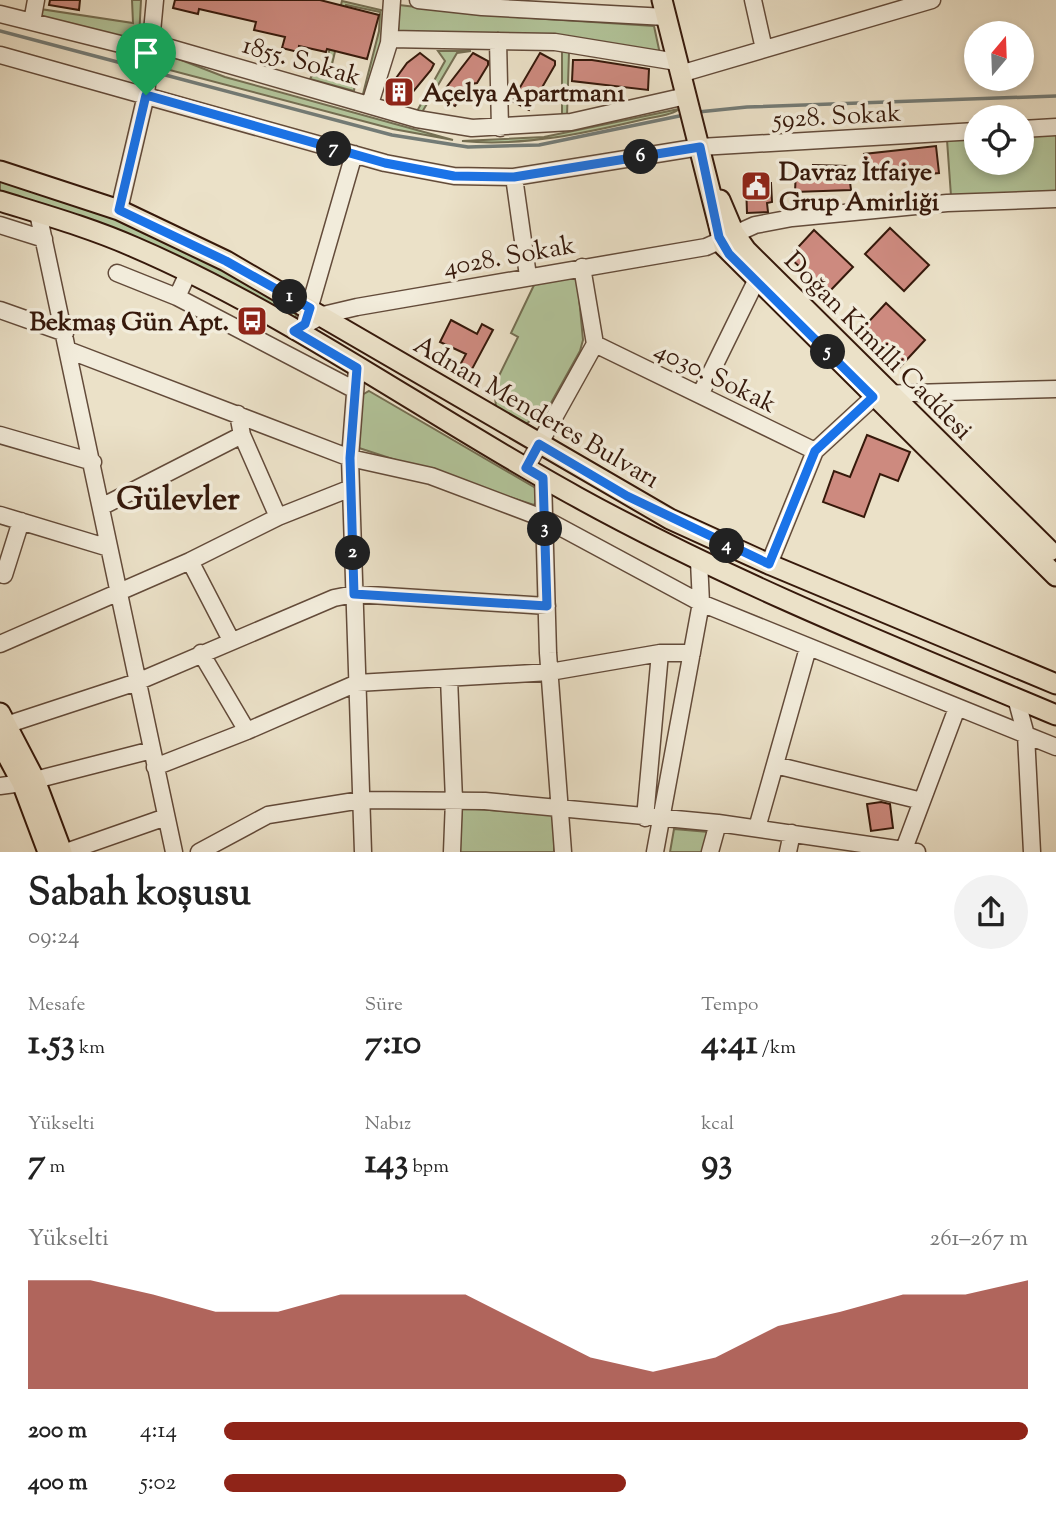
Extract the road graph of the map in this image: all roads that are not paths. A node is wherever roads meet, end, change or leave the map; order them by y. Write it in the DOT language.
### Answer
graph roads {
  1 [pos="36,0"];
  2 [pos="155,0"];
  3 [pos="392,0"];
  4 [pos="418,0"];
  5 [pos="752,0"];
  6 [pos="932,0"];
  7 [pos="480,3"];
  8 [pos="565,6"];
  9 [pos="664,9"];
  10 [pos="0,14"];
  11 [pos="32,22"];
  12 [pos="390,39"];
  13 [pos="498,41"];
  14 [pos="764,49"];
  15 [pos="152,51"];
  16 [pos="0,55"];
  17 [pos="679,68"];
  18 [pos="147,89"];
  19 [pos="686,96"];
  20 [pos="370,104"];
  21 [pos="1056,127"];
  22 [pos="500,128"];
  23 [pos="1034,128"];
  24 [pos="964,132"];
  25 [pos="700,147"];
  26 [pos="354,155"];
  27 [pos="0,171"];
  28 [pos="514,177"];
  29 [pos="1056,199"];
  30 [pos="0,201"];
  31 [pos="119,210"];
  32 [pos="38,213"];
  33 [pos="0,225"];
  34 [pos="727,237"];
  35 [pos="44,239"];
  36 [pos="582,267"];
  37 [pos="188,273"];
  38 [pos="117,274"];
  39 [pos="528,276"];
  40 [pos="756,281"];
  41 [pos="177,297"];
  42 [pos="0,310"];
  43 [pos="308,320"];
  44 [pos="65,333"];
  45 [pos="595,344"];
  46 [pos="68,350"];
  47 [pos="357,368"];
  48 [pos="1056,389"];
  49 [pos="355,390"];
  50 [pos="881,394"];
  51 [pos="700,395"];
  52 [pos="238,414"];
  53 [pos="0,435"];
  54 [pos="242,435"];
  55 [pos="539,444"];
  56 [pos="815,451"];
  57 [pos="350,458"];
  58 [pos="93,462"];
  59 [pos="535,473"];
  60 [pos="351,488"];
  61 [pos="101,507"];
  62 [pos="0,515"];
  63 [pos="278,517"];
  64 [pos="545,519"];
  65 [pos="20,521"];
  66 [pos="109,548"];
  67 [pos="190,561"];
  68 [pos="699,561"];
  69 [pos="769,564"];
  70 [pos="1054,566"];
  71 [pos="4,575"];
  72 [pos="117,592"];
  73 [pos="354,594"];
  74 [pos="701,603"];
  75 [pos="547,606"];
  76 [pos="231,640"];
  77 [pos="0,644"];
  78 [pos="808,648"];
  79 [pos="201,653"];
  80 [pos="660,653"];
  81 [pos="692,653"];
  82 [pos="550,672"];
  83 [pos="450,678"];
  84 [pos="136,682"];
  85 [pos="356,683"];
  86 [pos="1056,684"];
  87 [pos="1016,698"];
  88 [pos="957,708"];
  89 [pos="1056,715"];
  90 [pos="247,731"];
  91 [pos="1026,735"];
  92 [pos="2,736"];
  93 [pos="1056,747"];
  94 [pos="152,750"];
  95 [pos="775,765"];
  96 [pos="155,767"];
  97 [pos="28,781"];
  98 [pos="0,786"];
  99 [pos="361,800"];
  100 [pos="453,800"];
  101 [pos="922,801"];
  102 [pos="562,809"];
  103 [pos="166,817"];
  104 [pos="653,818"];
  105 [pos="718,823"];
  106 [pos="757,828"];
  107 [pos="793,833"];
  108 [pos="868,848"];
  109 [pos="910,850"];
  110 [pos="48,852"];
  111 [pos="64,852"];
  112 [pos="174,852"];
  113 [pos="199,852"];
  114 [pos="363,852"];
  115 [pos="452,852"];
  116 [pos="564,852"];
  117 [pos="655,852"];
  118 [pos="710,852"];
  119 [pos="788,852"];
  120 [pos="1032,852"];
  1 -- 11 [label="street"];
  2 -- 15 [label="street"];
  3 -- 12 [label="street"];
  4 -- 7 [label="street"];
  5 -- 14 [label="street"];
  6 -- 14 [label="street"];
  7 -- 8 [label="street"];
  8 -- 9 [label="street"];
  9 -- 17 [label="main road, Doğan Kimilli Caddesi"];
  10 -- 11 [label="street, 1855. Sokak"];
  11 -- 15 [label="street, 1855. Sokak"];
  12 -- 13 [label="street"];
  12 -- 20 [label="street"];
  13 -- 17 [label="street"];
  13 -- 22 [label="street"];
  14 -- 17 [label="street"];
  15 -- 18 [label="street"];
  15 -- 20 [label="street, 1855. Sokak"];
  16 -- 18 [label="street, 5928. Sokak"];
  17 -- 19 [label="main road, Doğan Kimilli Caddesi"];
  18 -- 26 [label="street, 5928. Sokak"];
  18 -- 31 [label="street"];
  19 -- 22 [label="street, 1855. Sokak"];
  19 -- 25 [label="main road, Doğan Kimilli Caddesi"];
  20 -- 22 [label="street, 1855. Sokak"];
  21 -- 23 [label="street"];
  24 -- 25 [label="street, 5928. Sokak"];
  25 -- 28 [label="street, 5928. Sokak"];
  25 -- 34 [label="main road, Doğan Kimilli Caddesi"];
  26 -- 28 [label="street, 5928. Sokak"];
  26 -- 43 [label="street"];
  27 -- 31 [label="main road, Adnan Menderes Bulvarı"];
  28 -- 39 [label="street"];
  29 -- 34 [label="street, 4028. Sokak"];
  30 -- 32 [label="main road, Adnan Menderes Bulvarı"];
  31 -- 43 [label="main road, Adnan Menderes Bulvarı"];
  32 -- 35 [label="street"];
  32 -- 37 [label="main road, Adnan Menderes Bulvarı"];
  33 -- 35 [label="street"];
  34 -- 36 [label="street, 4028. Sokak"];
  34 -- 40 [label="main road, Doğan Kimilli Caddesi"];
  34 -- 50 [label="main road, Doğan Kimilli Caddesi"];
  35 -- 44 [label="street"];
  36 -- 39 [label="street, 4028. Sokak"];
  36 -- 45 [label="street"];
  37 -- 41 [label="street"];
  37 -- 43 [label="main road, Adnan Menderes Bulvarı"];
  38 -- 41 [label="street"];
  39 -- 43 [label="street, 4028. Sokak"];
  40 -- 50 [label="main road, Doğan Kimilli Caddesi"];
  40 -- 51 [label="street"];
  41 -- 49 [label="street"];
  42 -- 44 [label="street"];
  43 -- 47 [label="main road, Adnan Menderes Bulvarı"];
  43 -- 55 [label="main road, Adnan Menderes Bulvarı"];
  44 -- 46 [label="street"];
  45 -- 51 [label="street, 4030. Sokak"];
  45 -- 55 [label="street"];
  46 -- 52 [label="street"];
  46 -- 58 [label="street"];
  47 -- 49 [label="street"];
  47 -- 59 [label="main road, Adnan Menderes Bulvarı"];
  48 -- 50 [label="street"];
  49 -- 57 [label="street"];
  50 -- 56 [label="street"];
  50 -- 70 [label="main road, Doğan Kimilli Caddesi"];
  51 -- 56 [label="street, 4030. Sokak"];
  52 -- 54 [label="street"];
  52 -- 57 [label="street"];
  53 -- 58 [label="street"];
  54 -- 61 [label="street"];
  54 -- 63 [label="street"];
  55 -- 59 [label="street"];
  55 -- 69 [label="main road, Adnan Menderes Bulvarı"];
  56 -- 69 [label="street"];
  57 -- 60 [label="street"];
  57 -- 64 [label="street"];
  58 -- 61 [label="street"];
  59 -- 64 [label="street"];
  59 -- 68 [label="main road, Adnan Menderes Bulvarı"];
  60 -- 63 [label="street"];
  60 -- 73 [label="street"];
  61 -- 66 [label="street"];
  62 -- 65 [label="street"];
  63 -- 67 [label="street"];
  64 -- 74 [label="street"];
  64 -- 75 [label="street"];
  65 -- 66 [label="street"];
  65 -- 71 [label="street"];
  66 -- 72 [label="street"];
  67 -- 72 [label="street"];
  67 -- 76 [label="street"];
  68 -- 74 [label="street"];
  68 -- 87 [label="main road, Adnan Menderes Bulvarı"];
  69 -- 86 [label="main road, Adnan Menderes Bulvarı"];
  72 -- 77 [label="street"];
  72 -- 84 [label="street"];
  73 -- 75 [label="street"];
  73 -- 76 [label="street"];
  73 -- 85 [label="street"];
  74 -- 78 [label="street"];
  74 -- 81 [label="street"];
  75 -- 82 [label="street"];
  76 -- 79 [label="street"];
  78 -- 88 [label="street"];
  78 -- 95 [label="street"];
  79 -- 84 [label="street"];
  79 -- 90 [label="street"];
  80 -- 81 [label="street"];
  80 -- 82 [label="street"];
  80 -- 104 [label="street"];
  81 -- 104 [label="street"];
  82 -- 83 [label="street"];
  82 -- 102 [label="street"];
  83 -- 85 [label="street"];
  83 -- 100 [label="street"];
  84 -- 92 [label="street"];
  84 -- 94 [label="street"];
  85 -- 90 [label="street"];
  85 -- 99 [label="street"];
  87 -- 89 [label="main road, Adnan Menderes Bulvarı"];
  87 -- 91 [label="street"];
  88 -- 91 [label="street"];
  88 -- 101 [label="street"];
  90 -- 96 [label="street"];
  91 -- 93 [label="street"];
  91 -- 120 [label="street"];
  92 -- 97 [label="main road"];
  94 -- 96 [label="street"];
  94 -- 97 [label="street"];
  95 -- 101 [label="street"];
  95 -- 106 [label="street"];
  96 -- 103 [label="street"];
  97 -- 98 [label="street"];
  97 -- 110 [label="main road"];
  97 -- 111 [label="main road"];
  99 -- 100 [label="street"];
  99 -- 113 [label="street"];
  99 -- 114 [label="street"];
  100 -- 102 [label="street"];
  100 -- 115 [label="street"];
  101 -- 109 [label="street"];
  102 -- 104 [label="street"];
  102 -- 116 [label="street"];
  103 -- 111 [label="street"];
  103 -- 112 [label="street"];
  104 -- 105 [label="street"];
  104 -- 117 [label="street"];
  105 -- 106 [label="street"];
  105 -- 118 [label="street"];
  106 -- 107 [label="street"];
  107 -- 108 [label="street"];
  107 -- 119 [label="street"];
  108 -- 109 [label="street"];
}
